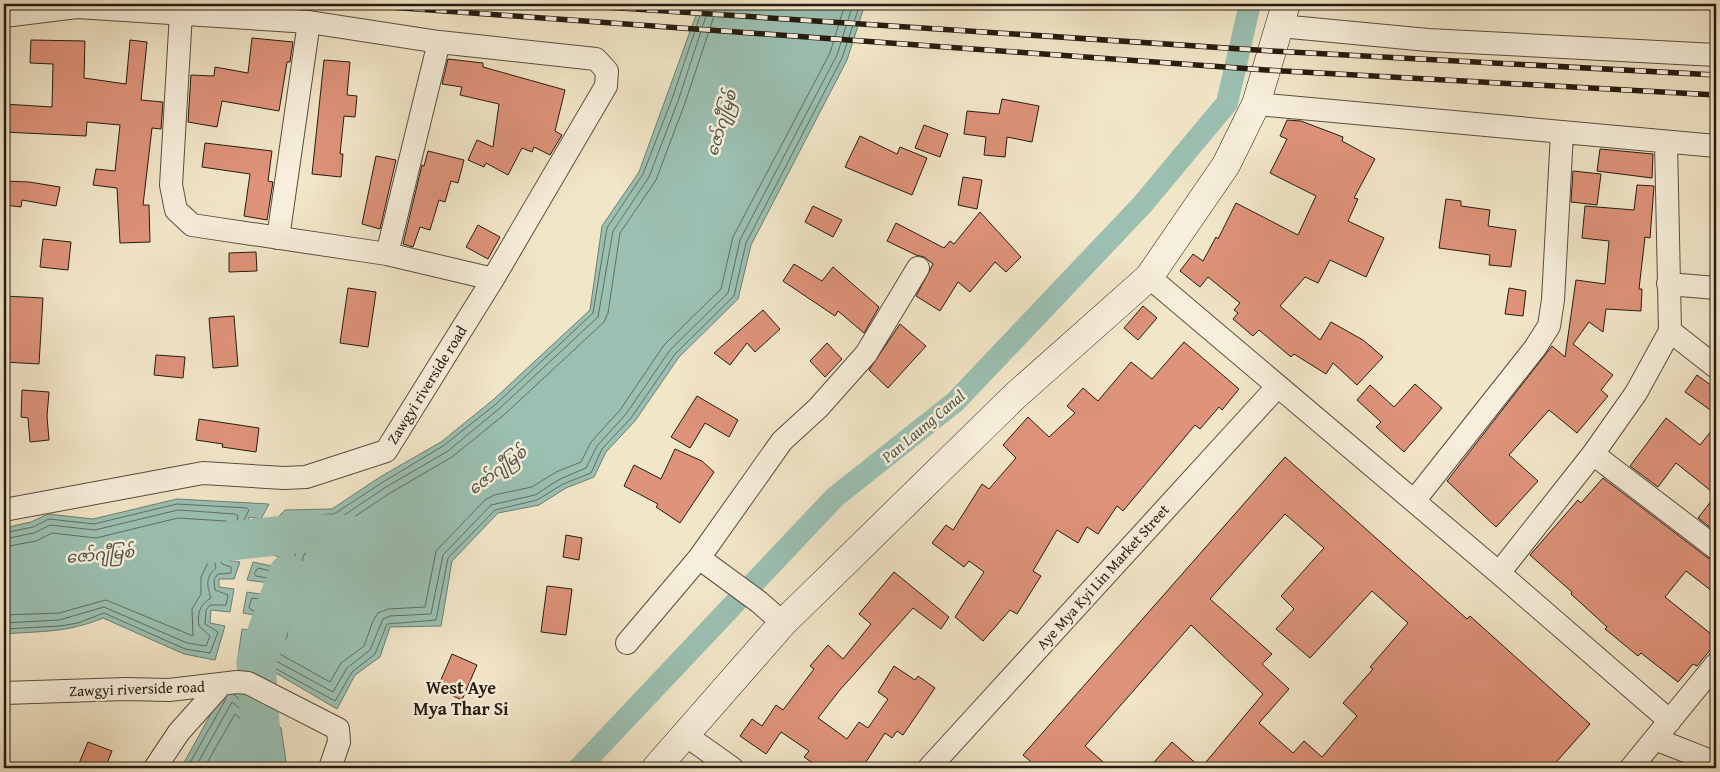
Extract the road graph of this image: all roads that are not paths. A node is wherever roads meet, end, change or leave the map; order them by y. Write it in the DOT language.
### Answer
graph roads {
  1 [pos="181,13"];
  2 [pos="1283,15"];
  3 [pos="4,16"];
  4 [pos="309,22"];
  5 [pos="439,42"];
  6 [pos="1716,55"];
  7 [pos="1256,104"];
  8 [pos="1562,133"];
  9 [pos="1666,142"];
  10 [pos="1716,146"];
  11 [pos="278,238"];
  12 [pos="386,254"];
  13 [pos="918,268"];
  14 [pos="1149,277"];
  15 [pos="493,279"];
  16 [pos="1668,284"];
  17 [pos="1716,288"];
  18 [pos="1670,332"];
  19 [pos="1716,367"];
  20 [pos="1277,387"];
  21 [pos="1593,454"];
  22 [pos="1414,501"];
  23 [pos="4,510"];
  24 [pos="1716,548"];
  25 [pos="699,558"];
  26 [pos="1499,573"];
  27 [pos="783,623"];
  28 [pos="627,643"];
  29 [pos="1716,664"];
  30 [pos="222,684"];
  31 [pos="4,693"];
  32 [pos="1670,721"];
  33 [pos="684,734"];
  34 [pos="1655,739"];
  35 [pos="1716,762"];
  36 [pos="935,766"];
  37 [pos="155,768"];
  38 [pos="330,768"];
  39 [pos="656,768"];
  40 [pos="732,768"];
  41 [pos="1631,768"];
  1 -- 3 [label="street"];
  1 -- 4 [label="street"];
  1 -- 11 [label="street"];
  2 -- 6 [label="street"];
  2 -- 7 [label="street"];
  4 -- 5 [label="street"];
  4 -- 11 [label="street"];
  5 -- 12 [label="street"];
  5 -- 15 [label="street, Zawgyi riverside road"];
  7 -- 8 [label="street"];
  7 -- 14 [label="street"];
  8 -- 9 [label="street"];
  8 -- 22 [label="street"];
  9 -- 10 [label="street"];
  9 -- 16 [label="street"];
  11 -- 12 [label="street"];
  12 -- 15 [label="street"];
  13 -- 25 [label="street"];
  14 -- 20 [label="street"];
  14 -- 27 [label="street"];
  15 -- 23 [label="street, Zawgyi riverside road"];
  16 -- 17 [label="street"];
  16 -- 18 [label="street"];
  18 -- 19 [label="street"];
  18 -- 21 [label="street"];
  20 -- 22 [label="street"];
  20 -- 36 [label="street, Aye Mya Kyi Lin Market Street"];
  21 -- 24 [label="street"];
  21 -- 26 [label="street"];
  22 -- 26 [label="street"];
  25 -- 27 [label="street"];
  25 -- 28 [label="street"];
  26 -- 32 [label="street"];
  27 -- 33 [label="street"];
  29 -- 32 [label="street"];
  30 -- 31 [label="street, Zawgyi riverside road"];
  30 -- 37 [label="street"];
  30 -- 38 [label="street, Zawgyi riverside road"];
  32 -- 34 [label="street"];
  33 -- 39 [label="street"];
  33 -- 40 [label="street"];
  34 -- 35 [label="street"];
  34 -- 41 [label="street"];
}
